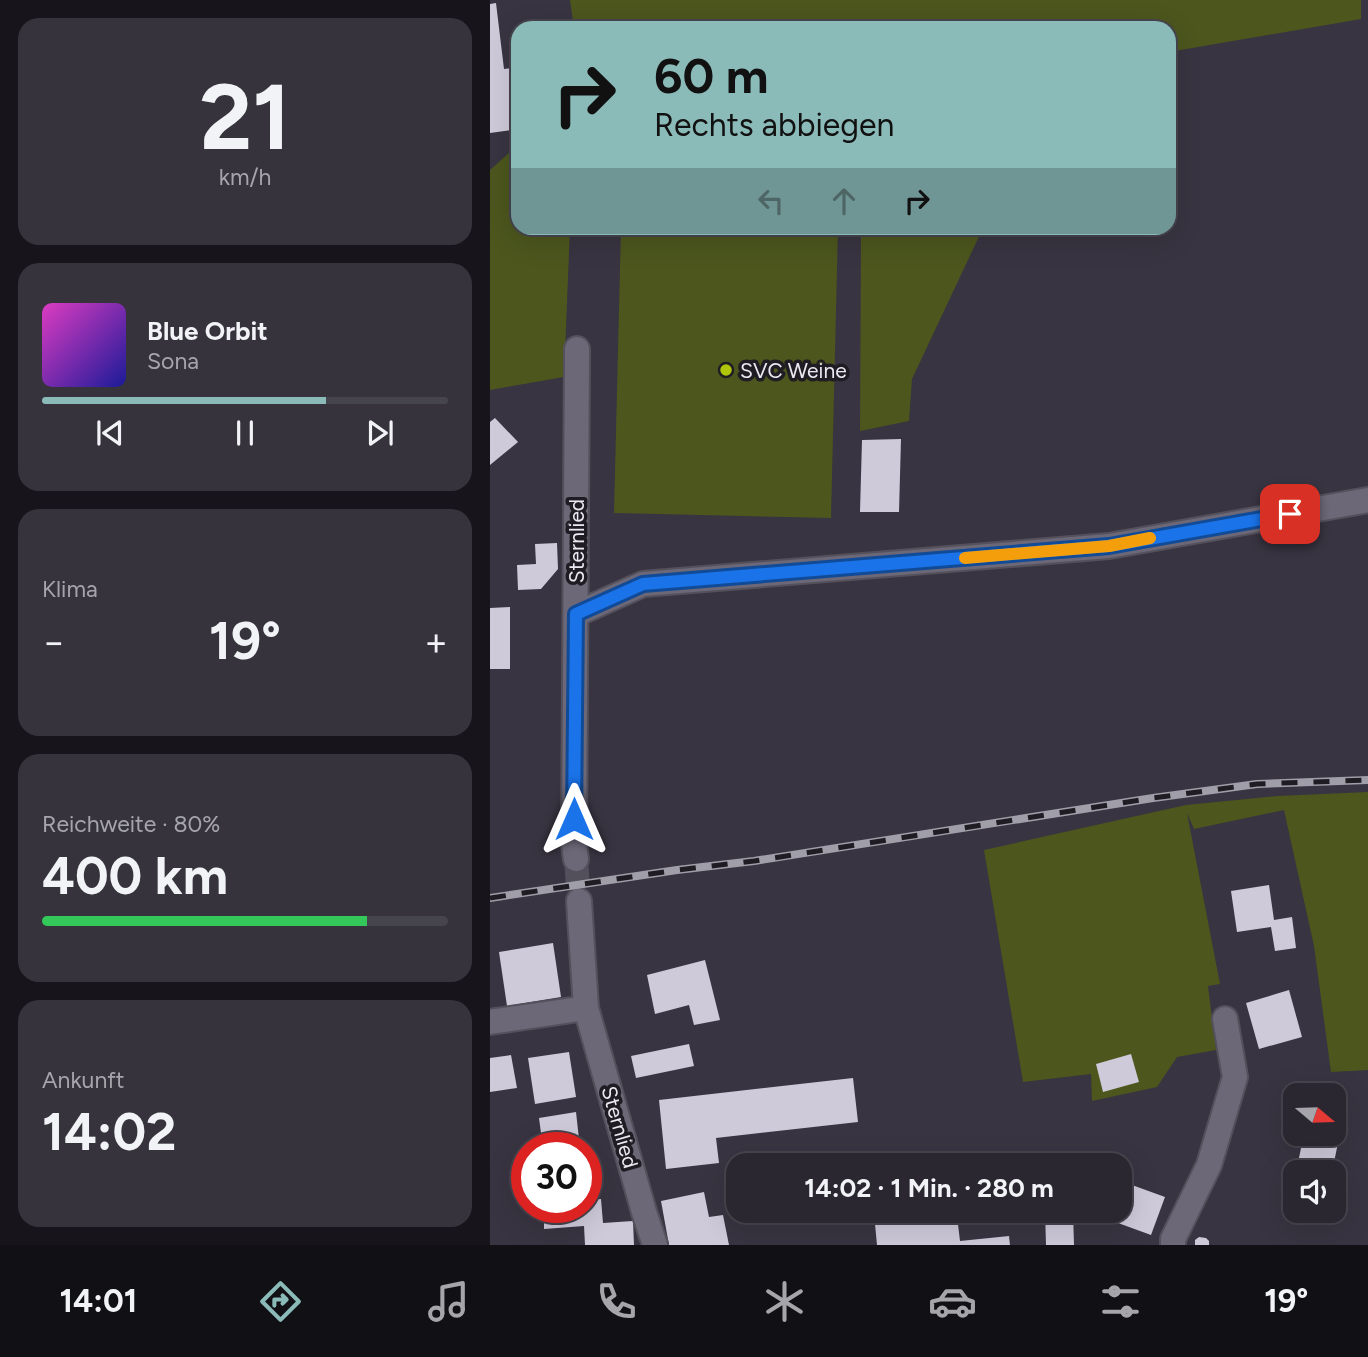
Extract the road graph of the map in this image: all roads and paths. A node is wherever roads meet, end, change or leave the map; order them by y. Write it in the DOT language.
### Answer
graph roads {
  1 [pos="577,349"];
  2 [pos="1368,500"];
  3 [pos="576,614"];
  4 [pos="576,859"];
  5 [pos="579,901"];
  6 [pos="586,1008"];
  7 [pos="1225,1019"];
  8 [pos="490,1022"];
  9 [pos="655,1245"];
  10 [pos="1173,1245"];
  1 -- 3 [label="street, Sternlied"];
  2 -- 3 [label="street"];
  3 -- 4 [label="street, Sternlied"];
  5 -- 6 [label="street, Sternlied"];
  6 -- 8 [label="street"];
  6 -- 9 [label="street, Sternlied"];
  7 -- 10 [label="street"];
}
